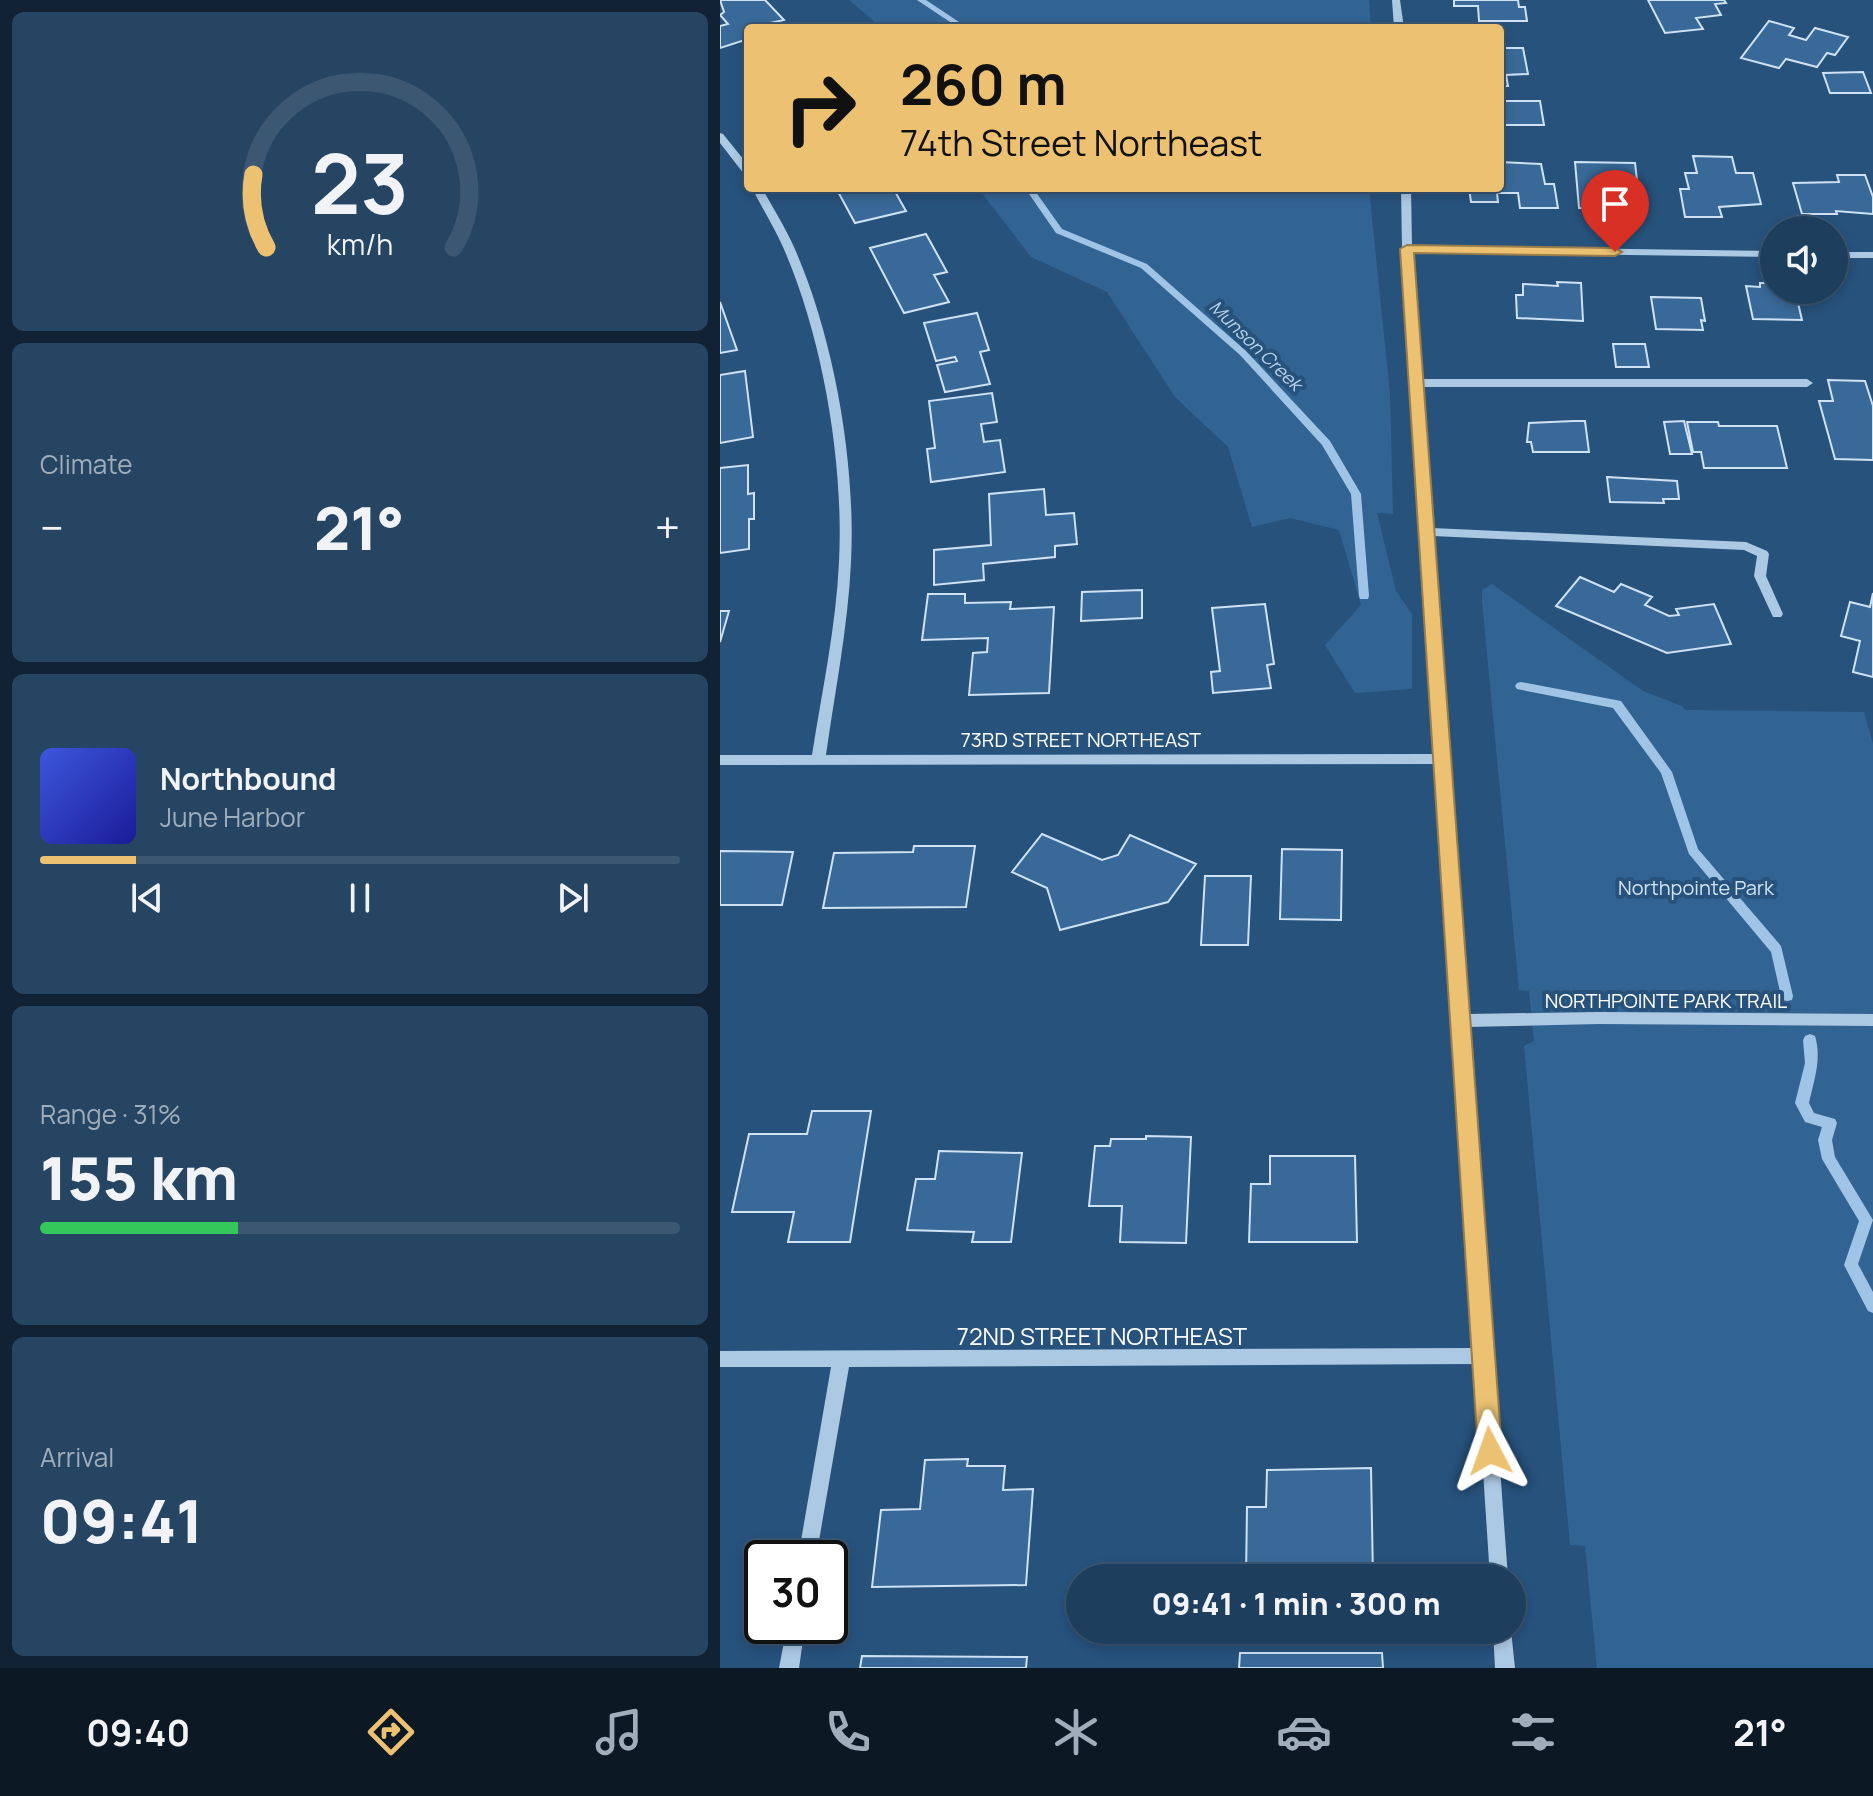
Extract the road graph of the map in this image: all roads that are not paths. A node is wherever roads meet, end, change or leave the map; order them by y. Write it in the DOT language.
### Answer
graph roads {
  1 [pos="1396,0"];
  2 [pos="1399,24"];
  3 [pos="720,136"];
  4 [pos="744,167"];
  5 [pos="759,192"];
  6 [pos="1406,192"];
  7 [pos="1407,249"];
  8 [pos="1760,254"];
  9 [pos="1848,255"];
  10 [pos="1873,255"];
  11 [pos="1416,383"];
  12 [pos="1807,383"];
  13 [pos="1426,532"];
  14 [pos="1777,614"];
  15 [pos="1442,759"];
  16 [pos="720,760"];
  17 [pos="818,760"];
  18 [pos="1873,1020"];
  19 [pos="1460,1021"];
  20 [pos="1484,1356"];
  21 [pos="720,1359"];
  22 [pos="841,1361"];
  23 [pos="810,1540"];
  24 [pos="1498,1564"];
  25 [pos="793,1644"];
  26 [pos="1503,1644"];
  27 [pos="789,1668"];
  28 [pos="1505,1668"];
  1 -- 2 [label="street"];
  3 -- 4 [label="street"];
  5 -- 17 [label="street"];
  6 -- 7 [label="street"];
  7 -- 8 [label="street"];
  7 -- 11 [label="street"];
  9 -- 10 [label="street"];
  11 -- 12 [label="street"];
  11 -- 13 [label="street"];
  13 -- 14 [label="street"];
  13 -- 15 [label="street"];
  15 -- 17 [label="street, 73RD STREET NORTHEAST"];
  15 -- 19 [label="street"];
  16 -- 17 [label="street, 73RD STREET NORTHEAST"];
  18 -- 19 [label="street, NORTHPOINTE PARK TRAIL"];
  19 -- 20 [label="street"];
  20 -- 22 [label="street, 72ND STREET NORTHEAST"];
  20 -- 24 [label="street"];
  21 -- 22 [label="street, 72ND STREET NORTHEAST"];
  22 -- 23 [label="street"];
  25 -- 27 [label="street"];
  26 -- 28 [label="street"];
}
